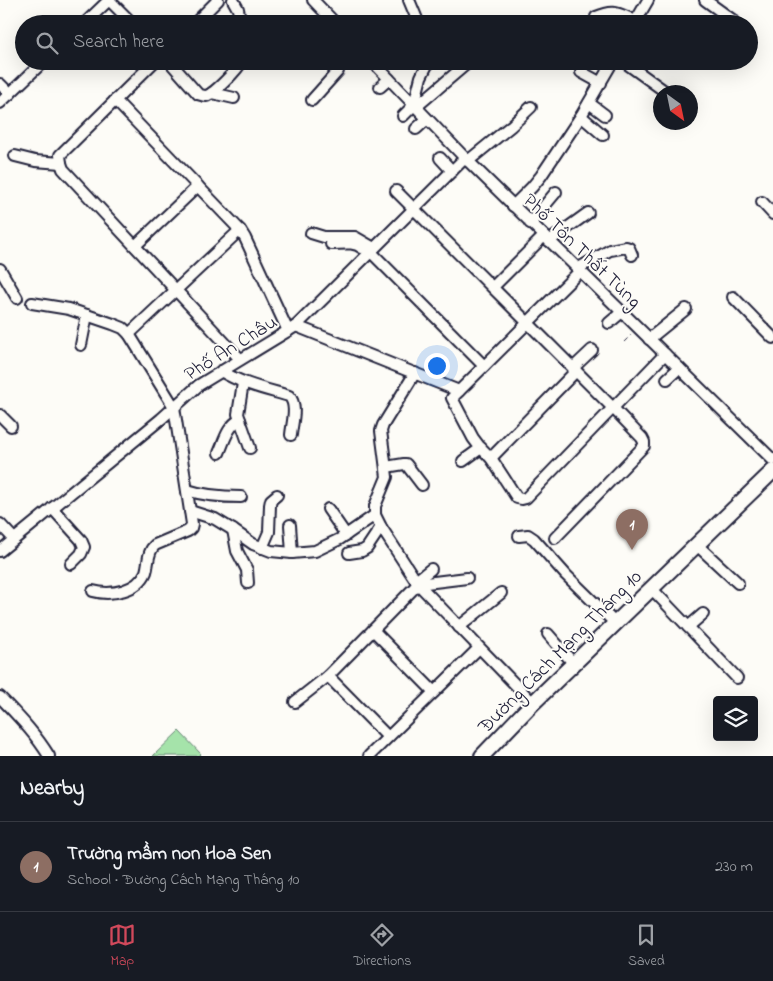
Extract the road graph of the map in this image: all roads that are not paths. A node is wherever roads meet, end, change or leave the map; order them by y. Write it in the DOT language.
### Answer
graph roads {
  1 [pos="109,0"];
  2 [pos="218,0"];
  3 [pos="234,0"];
  4 [pos="313,0"];
  5 [pos="409,0"];
  6 [pos="648,0"];
  7 [pos="705,0"];
  8 [pos="93,15"];
  9 [pos="124,15"];
  10 [pos="203,15"];
  11 [pos="239,15"];
  12 [pos="327,15"];
  13 [pos="415,15"];
  14 [pos="600,15"];
  15 [pos="621,15"];
  16 [pos="639,15"];
  17 [pos="726,15"];
  18 [pos="35,70"];
  19 [pos="146,70"];
  20 [pos="177,70"];
  21 [pos="236,70"];
  22 [pos="338,70"];
  23 [pos="380,70"];
  24 [pos="424,70"];
  25 [pos="459,70"];
  26 [pos="608,70"];
  27 [pos="635,70"];
  28 [pos="581,72"];
  29 [pos="389,79"];
  30 [pos="600,83"];
  31 [pos="0,84"];
  32 [pos="656,85"];
  33 [pos="380,87"];
  34 [pos="212,93"];
  35 [pos="10,94"];
  36 [pos="234,98"];
  37 [pos="115,100"];
  38 [pos="312,100"];
  39 [pos="0,103"];
  40 [pos="589,103"];
  41 [pos="415,106"];
  42 [pos="531,107"];
  43 [pos="605,114"];
  44 [pos="403,116"];
  45 [pos="582,116"];
  46 [pos="426,118"];
  47 [pos="416,129"];
  48 [pos="604,135"];
  49 [pos="15,156"];
  50 [pos="440,158"];
  51 [pos="466,160"];
  52 [pos="61,164"];
  53 [pos="452,171"];
  54 [pos="198,186"];
  55 [pos="396,191"];
  56 [pos="556,192"];
  57 [pos="762,202"];
  58 [pos="513,206"];
  59 [pos="415,209"];
  60 [pos="588,213"];
  61 [pos="773,214"];
  62 [pos="530,223"];
  63 [pos="240,230"];
  64 [pos="311,233"];
  65 [pos="546,238"];
  66 [pos="331,244"];
  67 [pos="135,246"];
  68 [pos="371,251"];
  69 [pos="632,255"];
  70 [pos="579,270"];
  71 [pos="2,276"];
  72 [pos="493,287"];
  73 [pos="176,290"];
  74 [pos="733,297"];
  75 [pos="17,298"];
  76 [pos="32,303"];
  77 [pos="686,310"];
  78 [pos="622,312"];
  79 [pos="88,315"];
  80 [pos="528,322"];
  81 [pos="609,323"];
  82 [pos="292,329"];
  83 [pos="129,334"];
  84 [pos="649,338"];
  85 [pos="773,338"];
  86 [pos="82,345"];
  87 [pos="592,350"];
  88 [pos="665,354"];
  89 [pos="240,360"];
  90 [pos="484,366"];
  91 [pos="679,368"];
  92 [pos="574,369"];
  93 [pos="221,371"];
  94 [pos="415,373"];
  95 [pos="667,379"];
  96 [pos="243,383"];
  97 [pos="459,391"];
  98 [pos="174,407"];
  99 [pos="612,408"];
  100 [pos="0,415"];
  101 [pos="240,420"];
  102 [pos="11,426"];
  103 [pos="291,435"];
  104 [pos="250,448"];
  105 [pos="481,448"];
  106 [pos="219,454"];
  107 [pos="491,458"];
  108 [pos="773,460"];
  109 [pos="463,461"];
  110 [pos="386,466"];
  111 [pos="773,471"];
  112 [pos="422,485"];
  113 [pos="187,490"];
  114 [pos="277,495"];
  115 [pos="241,497"];
  116 [pos="52,508"];
  117 [pos="328,509"];
  118 [pos="190,511"];
  119 [pos="375,514"];
  120 [pos="0,524"];
  121 [pos="290,525"];
  122 [pos="381,527"];
  123 [pos="233,530"];
  124 [pos="346,535"];
  125 [pos="519,536"];
  126 [pos="555,538"];
  127 [pos="14,539"];
  128 [pos="697,545"];
  129 [pos="262,548"];
  130 [pos="0,551"];
  131 [pos="292,553"];
  132 [pos="350,553"];
  133 [pos="71,564"];
  134 [pos="431,569"];
  135 [pos="467,578"];
  136 [pos="248,582"];
  137 [pos="417,583"];
  138 [pos="738,583"];
  139 [pos="651,588"];
  140 [pos="93,592"];
  141 [pos="501,593"];
  142 [pos="703,614"];
  143 [pos="615,623"];
  144 [pos="459,627"];
  145 [pos="688,627"];
  146 [pos="373,630"];
  147 [pos="548,634"];
  148 [pos="480,648"];
  149 [pos="574,664"];
  150 [pos="328,676"];
  151 [pos="737,678"];
  152 [pos="434,692"];
  153 [pos="0,697"];
  154 [pos="295,702"];
  155 [pos="533,703"];
  156 [pos="388,737"];
  157 [pos="49,756"];
  158 [pos="369,756"];
  159 [pos="482,756"];
  1 -- 8 [label="street"];
  1 -- 9 [label="street"];
  2 -- 10 [label="street"];
  3 -- 11 [label="street"];
  4 -- 12 [label="street"];
  5 -- 13 [label="street"];
  6 -- 16 [label="street"];
  7 -- 17 [label="street"];
  14 -- 15 [label="street"];
  18 -- 35 [label="street"];
  19 -- 37 [label="street"];
  20 -- 34 [label="street"];
  21 -- 34 [label="street"];
  22 -- 38 [label="street"];
  23 -- 29 [label="street, Phố Tôn Thất Tùng"];
  24 -- 41 [label="street"];
  25 -- 41 [label="street"];
  26 -- 30 [label="street"];
  27 -- 32 [label="street"];
  28 -- 30 [label="street"];
  29 -- 33 [label="street"];
  29 -- 41 [label="street, Phố Tôn Thất Tùng"];
  30 -- 40 [label="street"];
  31 -- 35 [label="street"];
  34 -- 36 [label="street"];
  35 -- 39 [label="street"];
  37 -- 52 [label="street"];
  37 -- 54 [label="street"];
  40 -- 43 [label="street"];
  40 -- 45 [label="street"];
  41 -- 44 [label="street"];
  41 -- 46 [label="street, Phố Tôn Thất Tùng"];
  42 -- 51 [label="street, Phố An Châu"];
  45 -- 48 [label="street"];
  45 -- 58 [label="street"];
  46 -- 47 [label="street"];
  46 -- 51 [label="street, Phố Tôn Thất Tùng"];
  49 -- 52 [label="street"];
  50 -- 53 [label="street"];
  51 -- 53 [label="street, Phố An Châu"];
  51 -- 58 [label="street, Phố Tôn Thất Tùng"];
  52 -- 67 [label="street"];
  53 -- 59 [label="street, Phố An Châu"];
  54 -- 63 [label="street"];
  54 -- 67 [label="street"];
  55 -- 59 [label="street"];
  56 -- 62 [label="street"];
  57 -- 61 [label="street"];
  58 -- 62 [label="street, Phố Tôn Thất Tùng"];
  59 -- 68 [label="street, Phố An Châu"];
  59 -- 72 [label="street"];
  60 -- 65 [label="street"];
  62 -- 65 [label="street, Phố Tôn Thất Tùng"];
  63 -- 73 [label="street"];
  63 -- 82 [label="street"];
  64 -- 68 [label="street"];
  65 -- 70 [label="street, Phố Tôn Thất Tùng"];
  65 -- 72 [label="street"];
  66 -- 68 [label="street"];
  67 -- 73 [label="street"];
  68 -- 82 [label="street, Phố An Châu"];
  68 -- 90 [label="street"];
  69 -- 70 [label="street"];
  70 -- 78 [label="street, Phố Tôn Thất Tùng"];
  70 -- 80 [label="street"];
  71 -- 75 [label="street"];
  72 -- 80 [label="street"];
  73 -- 83 [label="street"];
  73 -- 89 [label="street"];
  74 -- 85 [label="street"];
  76 -- 79 [label="street"];
  77 -- 84 [label="street"];
  78 -- 81 [label="street"];
  78 -- 84 [label="street, Phố Tôn Thất Tùng"];
  79 -- 83 [label="street"];
  79 -- 86 [label="street"];
  80 -- 90 [label="street"];
  80 -- 92 [label="street"];
  82 -- 89 [label="street, Phố An Châu"];
  82 -- 94 [label="street"];
  83 -- 98 [label="street"];
  84 -- 88 [label="street, Phố Tôn Thất Tùng"];
  87 -- 92 [label="street"];
  88 -- 91 [label="street, Phố Tôn Thất Tùng"];
  88 -- 99 [label="street"];
  89 -- 93 [label="street, Phố An Châu"];
  90 -- 97 [label="street"];
  91 -- 95 [label="street"];
  91 -- 108 [label="street, Phố Tôn Thất Tùng"];
  92 -- 99 [label="street"];
  92 -- 107 [label="street"];
  93 -- 96 [label="street"];
  93 -- 98 [label="street, Phố An Châu"];
  94 -- 97 [label="street"];
  94 -- 110 [label="street"];
  96 -- 101 [label="street"];
  96 -- 103 [label="street"];
  97 -- 105 [label="street"];
  98 -- 113 [label="street"];
  98 -- 116 [label="street, Phố An Châu"];
  99 -- 107 [label="street"];
  99 -- 126 [label="street"];
  100 -- 102 [label="street"];
  101 -- 104 [label="street"];
  101 -- 106 [label="street"];
  105 -- 107 [label="street"];
  105 -- 109 [label="street"];
  110 -- 112 [label="street"];
  110 -- 119 [label="street"];
  111 -- 128 [label="main road, Đường Cách Mạng Tháng 10"];
  113 -- 115 [label="street"];
  113 -- 118 [label="street"];
  114 -- 129 [label="street"];
  116 -- 127 [label="street, Phố An Châu"];
  116 -- 133 [label="street"];
  117 -- 124 [label="street"];
  118 -- 123 [label="street"];
  118 -- 140 [label="street"];
  119 -- 122 [label="street"];
  119 -- 124 [label="street"];
  120 -- 127 [label="street"];
  121 -- 131 [label="street"];
  122 -- 132 [label="street"];
  122 -- 137 [label="street"];
  123 -- 129 [label="street"];
  123 -- 136 [label="street"];
  124 -- 131 [label="street"];
  125 -- 143 [label="street"];
  127 -- 130 [label="street, Phố An Châu"];
  128 -- 138 [label="street"];
  128 -- 139 [label="main road, Đường Cách Mạng Tháng 10"];
  129 -- 131 [label="street"];
  134 -- 137 [label="street"];
  135 -- 137 [label="street"];
  137 -- 144 [label="street"];
  137 -- 146 [label="street"];
  139 -- 143 [label="main road, Đường Cách Mạng Tháng 10"];
  139 -- 145 [label="street"];
  141 -- 144 [label="street"];
  142 -- 145 [label="street"];
  143 -- 149 [label="main road, Đường Cách Mạng Tháng 10"];
  144 -- 148 [label="street"];
  145 -- 151 [label="street"];
  146 -- 150 [label="street"];
  146 -- 152 [label="street"];
  147 -- 149 [label="street"];
  148 -- 152 [label="street"];
  148 -- 155 [label="street"];
  149 -- 155 [label="main road, Đường Cách Mạng Tháng 10"];
  150 -- 154 [label="street"];
  150 -- 156 [label="street"];
  152 -- 156 [label="street"];
  153 -- 157 [label="street"];
  155 -- 159 [label="main road, Đường Cách Mạng Tháng 10"];
  156 -- 158 [label="street"];
}
